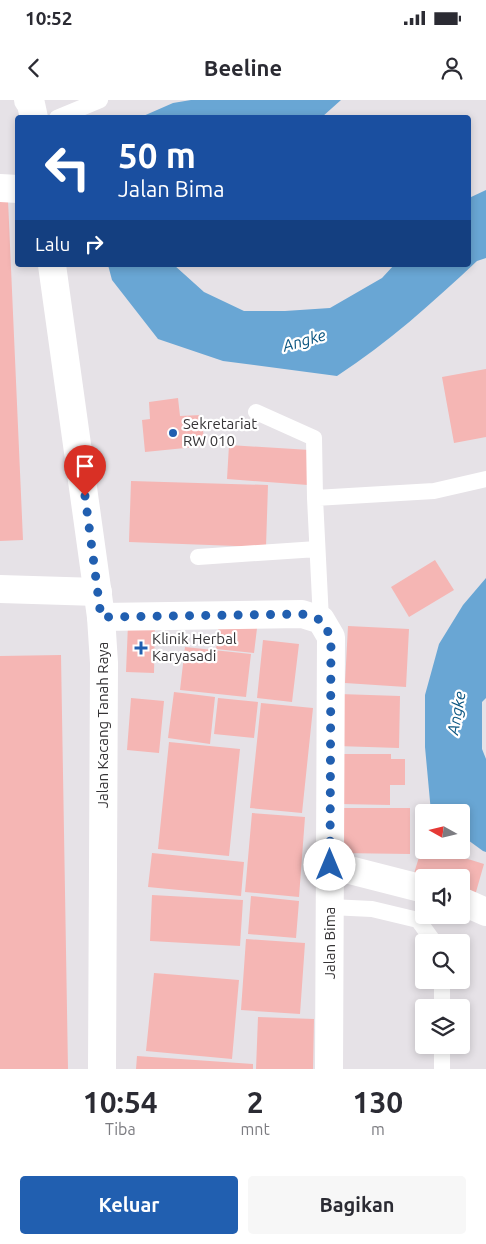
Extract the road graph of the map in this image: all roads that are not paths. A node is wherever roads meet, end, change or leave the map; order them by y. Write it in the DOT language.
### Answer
graph roads {
  1 [pos="28,100"];
  2 [pos="100,100"];
  3 [pos="33,115"];
  4 [pos="65,115"];
  5 [pos="0,188"];
  6 [pos="15,188"];
  7 [pos="52,267"];
  8 [pos="256,412"];
  9 [pos="486,479"];
  10 [pos="316,498"];
  11 [pos="318,549"];
  12 [pos="198,557"];
  13 [pos="0,589"];
  14 [pos="100,605"];
  15 [pos="321,620"];
  16 [pos="330,865"];
  17 [pos="415,887"];
  18 [pos="470,905"];
  19 [pos="330,907"];
  20 [pos="486,912"];
  21 [pos="428,934"];
  22 [pos="442,1054"];
  23 [pos="102,1069"];
  24 [pos="330,1069"];
  25 [pos="442,1069"];
  1 -- 3 [label="street"];
  2 -- 4 [label="lane"];
  5 -- 6 [label="street"];
  7 -- 14 [label="street, Jalan Kacang Tanah Raya"];
  8 -- 10 [label="lane"];
  9 -- 10 [label="lane"];
  10 -- 11 [label="lane"];
  11 -- 12 [label="lane"];
  11 -- 15 [label="lane"];
  13 -- 14 [label="street"];
  14 -- 15 [label="street"];
  14 -- 23 [label="street, Jalan Kacang Tanah Raya"];
  15 -- 16 [label="street, Jalan Bima"];
  16 -- 17 [label="street"];
  16 -- 19 [label="street, Jalan Bima"];
  18 -- 20 [label="street"];
  19 -- 21 [label="lane"];
  19 -- 24 [label="street, Jalan Bima"];
  22 -- 25 [label="lane"];
}
